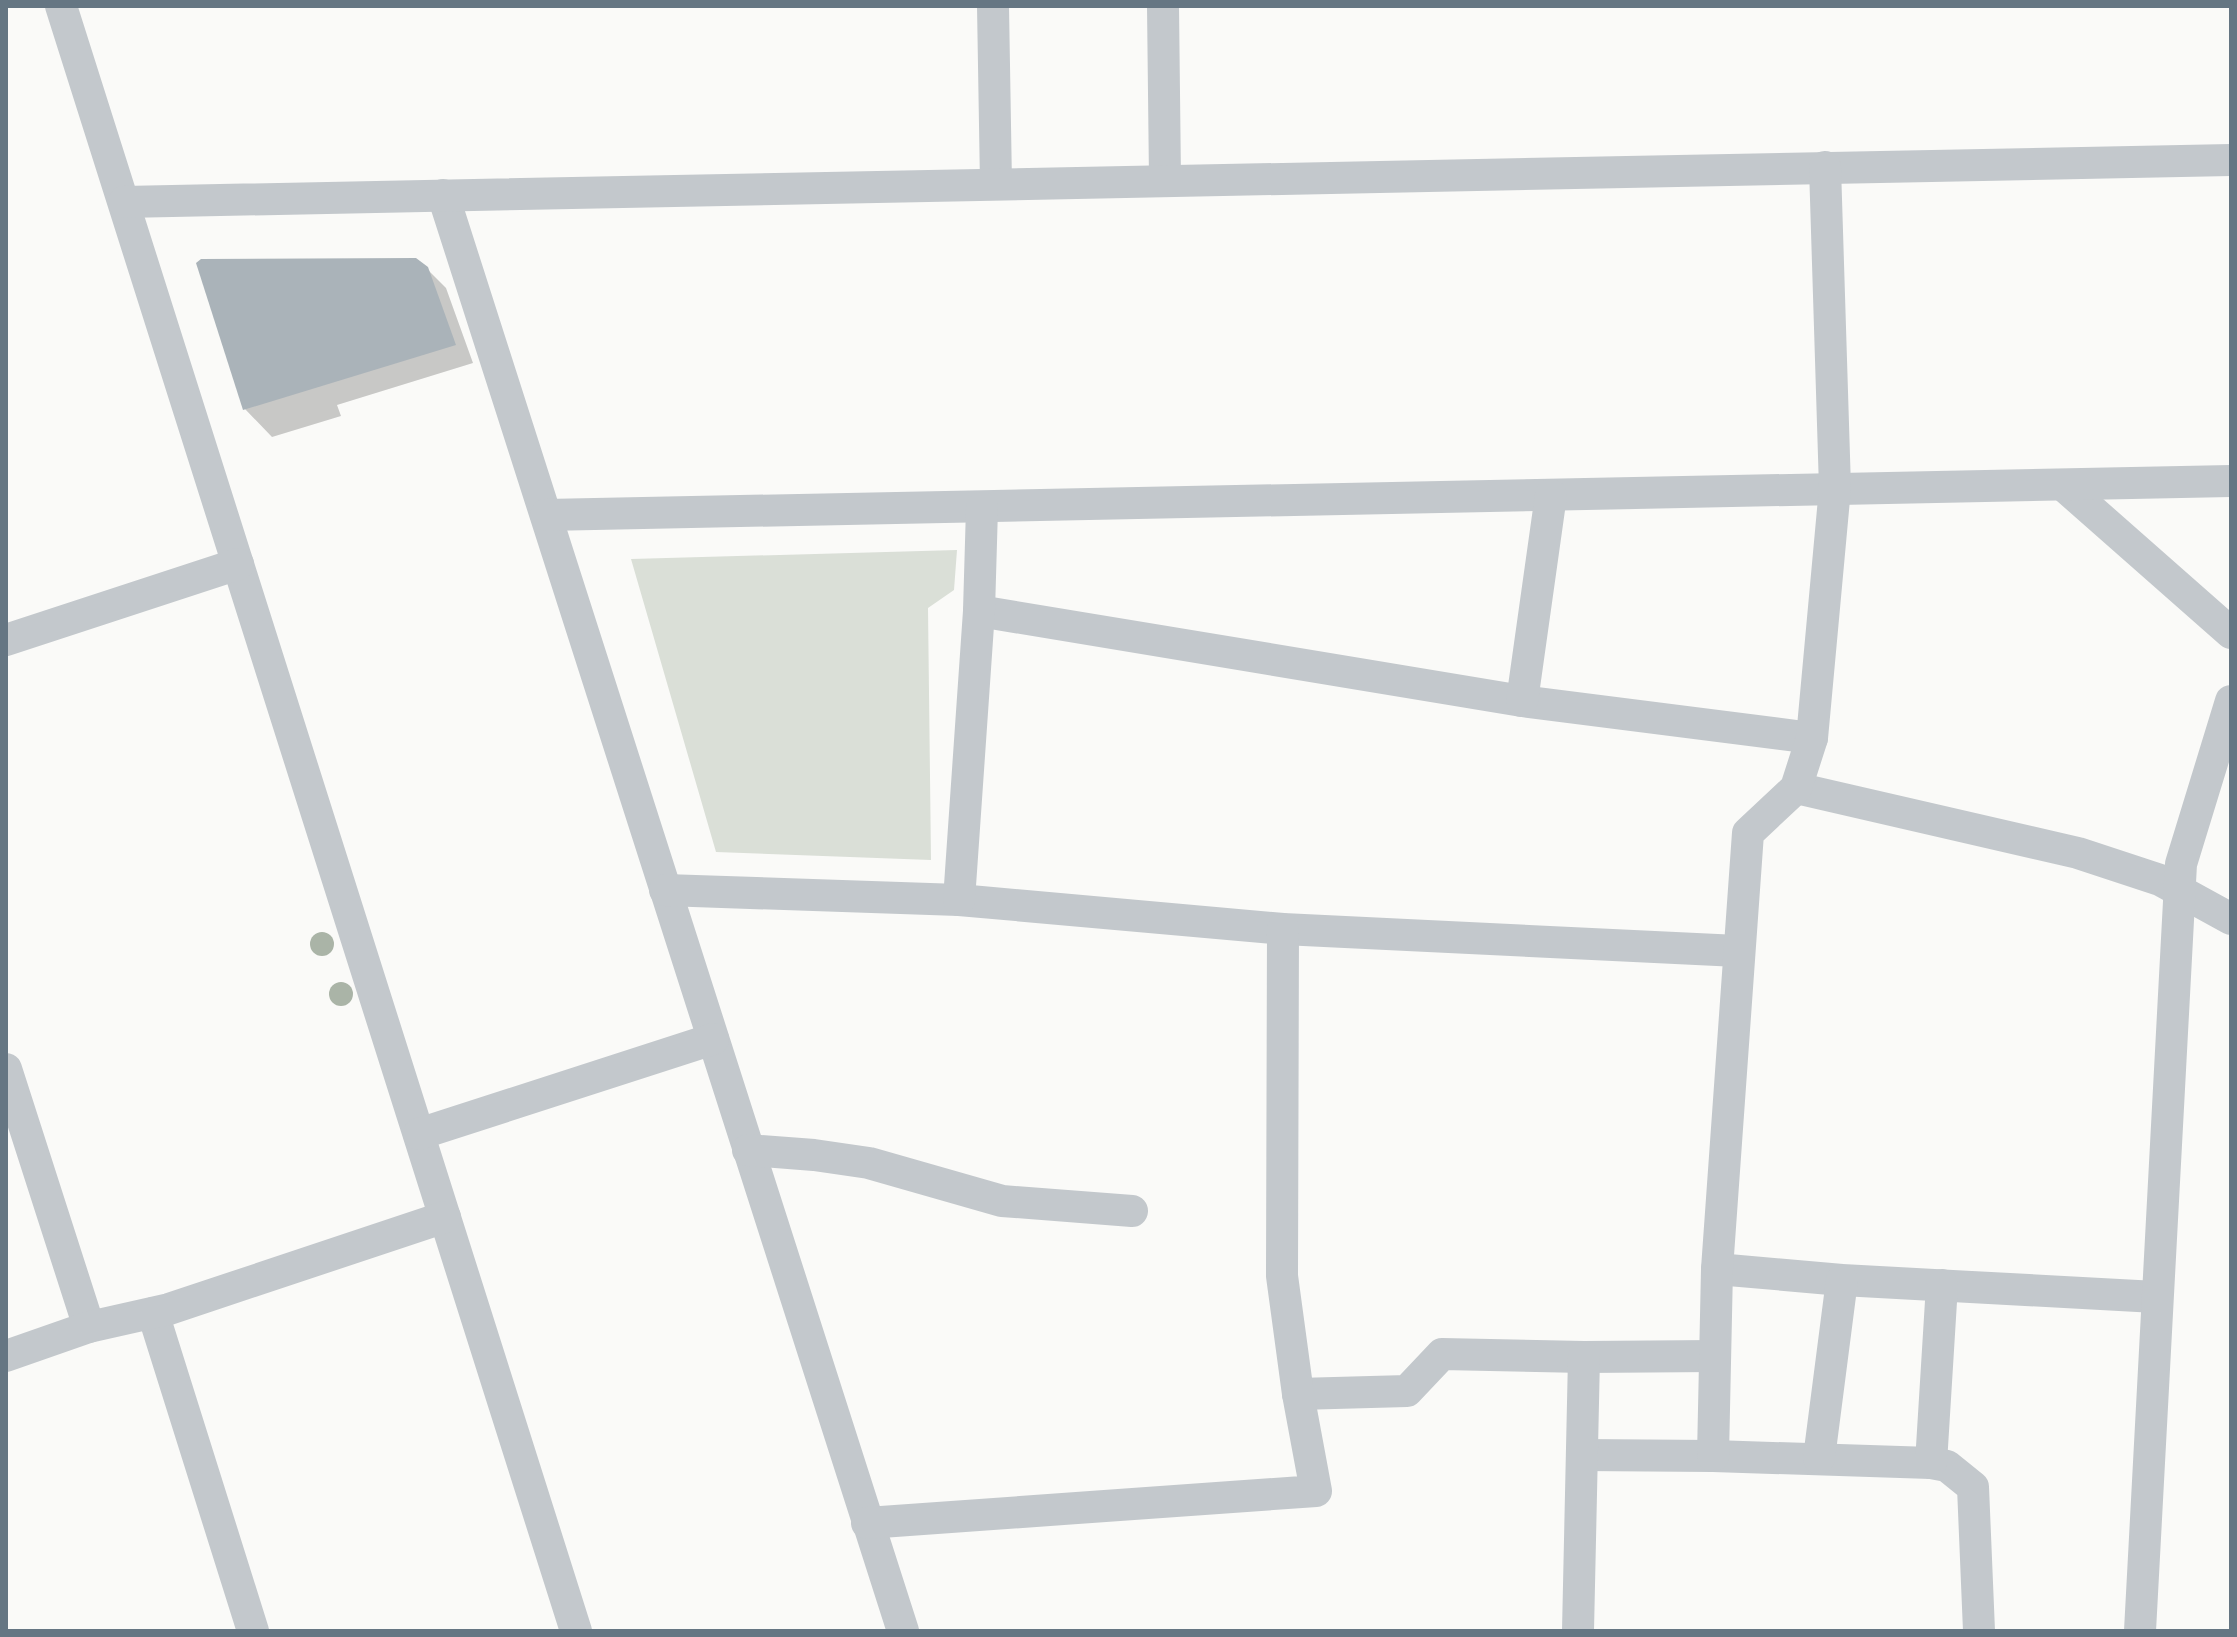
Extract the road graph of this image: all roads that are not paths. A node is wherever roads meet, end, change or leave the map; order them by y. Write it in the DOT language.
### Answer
graph roads {
  1 [pos="61,6"];
  2 [pos="993,6"];
  3 [pos="1163,6"];
  4 [pos="2231,160"];
  5 [pos="1825,167"];
  6 [pos="1165,180"];
  7 [pos="996,184"];
  8 [pos="443,195"];
  9 [pos="124,202"];
  10 [pos="2231,481"];
  11 [pos="2063,485"];
  12 [pos="1835,488"];
  13 [pos="1551,495"];
  14 [pos="982,508"];
  15 [pos="546,515"];
  16 [pos="238,564"];
  17 [pos="979,611"];
  18 [pos="2231,633"];
  19 [pos="6,640"];
  20 [pos="1522,701"];
  21 [pos="2231,701"];
  22 [pos="1812,738"];
  23 [pos="1796,788"];
  24 [pos="665,890"];
  25 [pos="2179,890"];
  26 [pos="959,900"];
  27 [pos="2231,919"];
  28 [pos="1283,929"];
  29 [pos="1738,951"];
  30 [pos="713,1039"];
  31 [pos="6,1069"];
  32 [pos="419,1134"];
  33 [pos="748,1150"];
  34 [pos="1132,1211"];
  35 [pos="445,1217"];
  36 [pos="1717,1269"];
  37 [pos="1842,1280"];
  38 [pos="1942,1285"];
  39 [pos="2156,1297"];
  40 [pos="153,1313"];
  41 [pos="89,1327"];
  42 [pos="6,1356"];
  43 [pos="1715,1356"];
  44 [pos="1584,1357"];
  45 [pos="1298,1394"];
  46 [pos="1582,1455"];
  47 [pos="1713,1456"];
  48 [pos="1819,1458"];
  49 [pos="1931,1463"];
  50 [pos="867,1523"];
  51 [pos="253,1631"];
  52 [pos="576,1631"];
  53 [pos="903,1631"];
  54 [pos="1578,1631"];
  55 [pos="1979,1631"];
  56 [pos="2140,1631"];
  1 -- 9 [label="street"];
  2 -- 7 [label="street"];
  3 -- 6 [label="street"];
  4 -- 5 [label="street"];
  5 -- 6 [label="street"];
  5 -- 12 [label="street"];
  6 -- 7 [label="street"];
  7 -- 8 [label="street"];
  8 -- 9 [label="street"];
  8 -- 15 [label="street"];
  9 -- 16 [label="street"];
  10 -- 11 [label="street"];
  11 -- 12 [label="street"];
  11 -- 18 [label="street"];
  12 -- 13 [label="street"];
  12 -- 22 [label="street"];
  13 -- 14 [label="street"];
  13 -- 20 [label="street"];
  14 -- 15 [label="street"];
  14 -- 17 [label="street"];
  15 -- 24 [label="street"];
  16 -- 19 [label="street"];
  16 -- 32 [label="street"];
  17 -- 20 [label="street"];
  17 -- 26 [label="street"];
  20 -- 22 [label="street"];
  21 -- 25 [label="street"];
  22 -- 23 [label="street"];
  23 -- 25 [label="street"];
  23 -- 29 [label="street"];
  24 -- 26 [label="street"];
  24 -- 30 [label="street"];
  25 -- 27 [label="street"];
  25 -- 39 [label="street"];
  26 -- 28 [label="street"];
  28 -- 29 [label="street"];
  28 -- 45 [label="street"];
  29 -- 36 [label="street"];
  30 -- 32 [label="street"];
  30 -- 33 [label="street"];
  31 -- 41 [label="street"];
  32 -- 35 [label="street"];
  33 -- 34 [label="street"];
  33 -- 50 [label="street"];
  35 -- 40 [label="street"];
  35 -- 52 [label="street"];
  36 -- 37 [label="street"];
  36 -- 43 [label="street"];
  37 -- 38 [label="street"];
  37 -- 48 [label="street"];
  38 -- 39 [label="street"];
  38 -- 49 [label="street"];
  39 -- 56 [label="street"];
  40 -- 41 [label="street"];
  40 -- 51 [label="street"];
  41 -- 42 [label="street"];
  43 -- 44 [label="street"];
  43 -- 47 [label="street"];
  44 -- 45 [label="street"];
  44 -- 46 [label="street"];
  45 -- 50 [label="street"];
  46 -- 47 [label="street"];
  46 -- 54 [label="street"];
  47 -- 48 [label="street"];
  48 -- 49 [label="street"];
  49 -- 55 [label="street"];
  50 -- 53 [label="street"];
}
